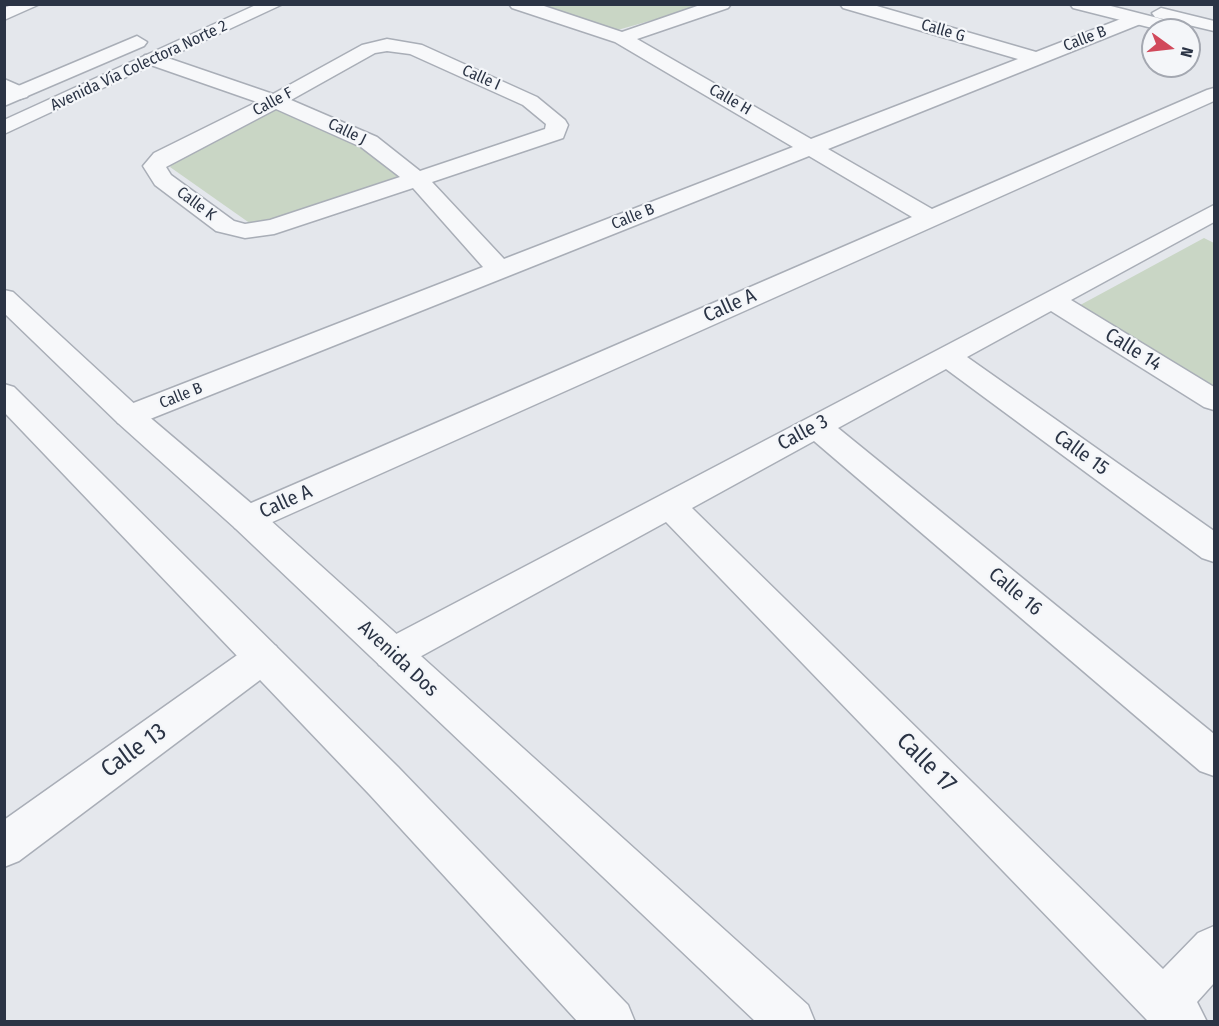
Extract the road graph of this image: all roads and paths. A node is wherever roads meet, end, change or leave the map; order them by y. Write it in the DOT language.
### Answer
graph roads {
  1 [pos="31,4"];
  2 [pos="274,4"];
  3 [pos="518,4"];
  4 [pos="722,4"];
  5 [pos="849,4"];
  6 [pos="1079,4"];
  7 [pos="1132,12"];
  8 [pos="4,15"];
  9 [pos="1149,18"];
  10 [pos="1215,26"];
  11 [pos="158,33"];
  12 [pos="622,38"];
  13 [pos="394,45"];
  14 [pos="1036,58"];
  15 [pos="152,60"];
  16 [pos="10,93"];
  17 [pos="1215,94"];
  18 [pos="275,101"];
  19 [pos="4,128"];
  20 [pos="811,147"];
  21 [pos="154,166"];
  22 [pos="418,180"];
  23 [pos="931,218"];
  24 [pos="1209,222"];
  25 [pos="500,270"];
  26 [pos="4,298"];
  27 [pos="1051,300"];
  28 [pos="947,356"];
  29 [pos="4,394"];
  30 [pos="1215,400"];
  31 [pos="129,416"];
  32 [pos="816,426"];
  33 [pos="669,505"];
  34 [pos="247,519"];
  35 [pos="1215,549"];
  36 [pos="392,654"];
  37 [pos="263,657"];
  38 [pos="1215,758"];
  39 [pos="4,846"];
  40 [pos="1215,950"];
  41 [pos="1174,1012"];
  42 [pos="611,1022"];
  43 [pos="791,1022"];
  1 -- 8 [label="street"];
  2 -- 15 [label="street, Avenida Vía Colectora Norte 2"];
  3 -- 12 [label="street, Calle H"];
  4 -- 12 [label="street"];
  5 -- 14 [label="street, Calle G"];
  6 -- 7 [label="street"];
  7 -- 9 [label="street"];
  7 -- 10 [label="street"];
  7 -- 14 [label="street, Calle B"];
  11 -- 16 [label="street, Avenida Vía Colectora Norte 2"];
  12 -- 20 [label="street, Calle H"];
  13 -- 18 [label="street, Calle F"];
  13 -- 22 [label="street, Calle I"];
  14 -- 20 [label="street, Calle B"];
  15 -- 18 [label="street, Calle J"];
  15 -- 19 [label="street, Avenida Vía Colectora Norte 2"];
  17 -- 23 [label="street, Calle A"];
  18 -- 21 [label="street, Calle F"];
  18 -- 22 [label="street, Calle J"];
  20 -- 23 [label="street, Calle H"];
  20 -- 25 [label="street, Calle B"];
  21 -- 22 [label="street, Calle K"];
  22 -- 25 [label="street, Calle J"];
  23 -- 34 [label="street, Calle A"];
  24 -- 27 [label="street, Calle 3"];
  25 -- 31 [label="street, Calle B"];
  26 -- 31 [label="street, Avenida Dos"];
  27 -- 28 [label="street, Calle 3"];
  27 -- 30 [label="street, Calle 14"];
  28 -- 32 [label="street, Calle 3"];
  28 -- 35 [label="street, Calle 15"];
  29 -- 37 [label="street"];
  31 -- 34 [label="street, Avenida Dos"];
  32 -- 33 [label="street, Calle 3"];
  32 -- 38 [label="street, Calle 16"];
  33 -- 36 [label="street, Calle 3"];
  33 -- 41 [label="street, Calle 17"];
  34 -- 36 [label="street, Avenida Dos"];
  36 -- 43 [label="street, Avenida Dos"];
  37 -- 39 [label="street, Calle 13"];
  37 -- 42 [label="street"];
  40 -- 41 [label="street"];
}
